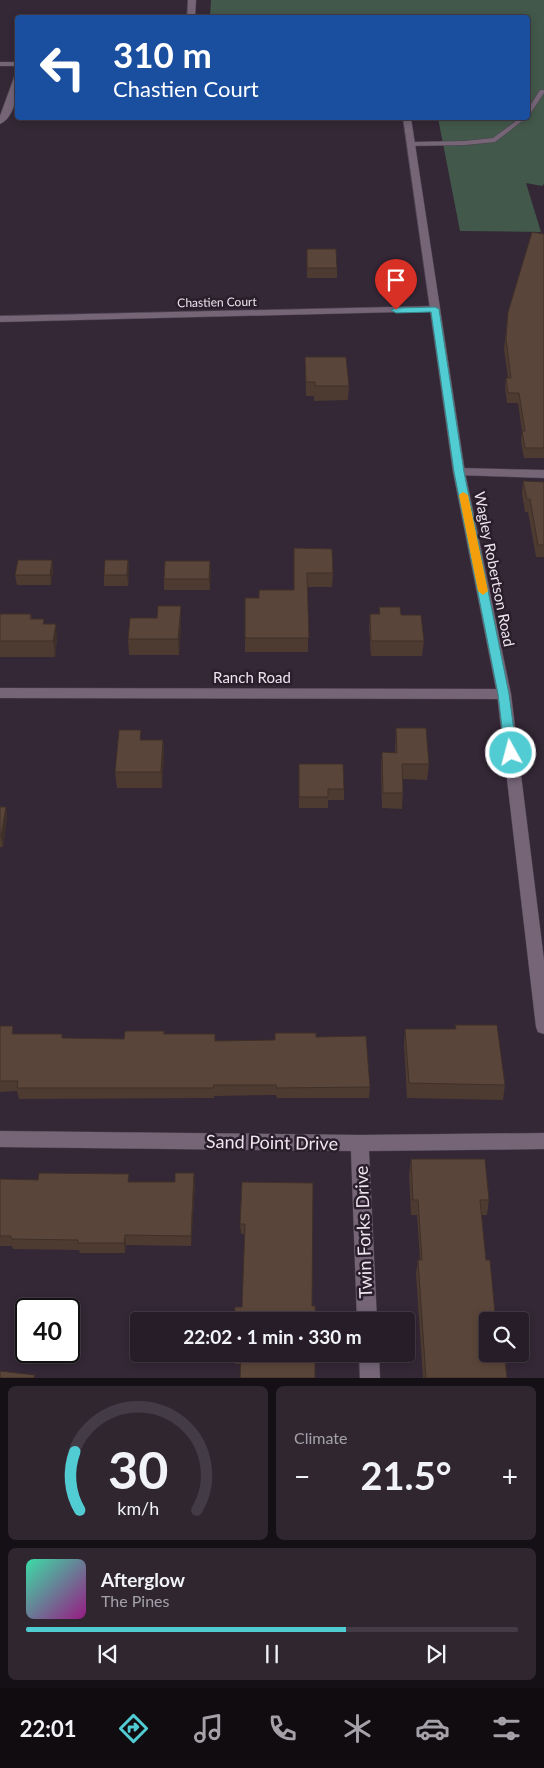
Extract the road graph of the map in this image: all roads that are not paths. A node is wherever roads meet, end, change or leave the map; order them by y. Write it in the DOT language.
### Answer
graph roads {
  1 [pos="192,0"];
  2 [pos="191,15"];
  3 [pos="0,64"];
  4 [pos="15,64"];
  5 [pos="15,86"];
  6 [pos="542,92"];
  7 [pos="530,110"];
  8 [pos="407,120"];
  9 [pos="520,120"];
  10 [pos="0,121"];
  11 [pos="411,144"];
  12 [pos="435,309"];
  13 [pos="0,319"];
  14 [pos="459,472"];
  15 [pos="544,474"];
  16 [pos="0,693"];
  17 [pos="504,694"];
  18 [pos="544,1027"];
  19 [pos="0,1139"];
  20 [pos="544,1141"];
  21 [pos="360,1143"];
  22 [pos="367,1312"];
  23 [pos="369,1362"];
  24 [pos="370,1378"];
  1 -- 2 [label="street"];
  3 -- 4 [label="street"];
  5 -- 10 [label="street"];
  6 -- 7 [label="lane"];
  8 -- 11 [label="street, Wagley Robertson Road"];
  9 -- 11 [label="lane"];
  11 -- 12 [label="street, Wagley Robertson Road"];
  12 -- 13 [label="street, Chastien Court"];
  12 -- 14 [label="street, Wagley Robertson Road"];
  14 -- 15 [label="street"];
  14 -- 17 [label="street, Wagley Robertson Road"];
  16 -- 17 [label="street, Ranch Road"];
  17 -- 18 [label="street, Wagley Robertson Road"];
  19 -- 21 [label="street, Sand Point Drive"];
  20 -- 21 [label="street, Sand Point Drive"];
  21 -- 22 [label="street, Twin Forks Drive"];
  23 -- 24 [label="street"];
}
